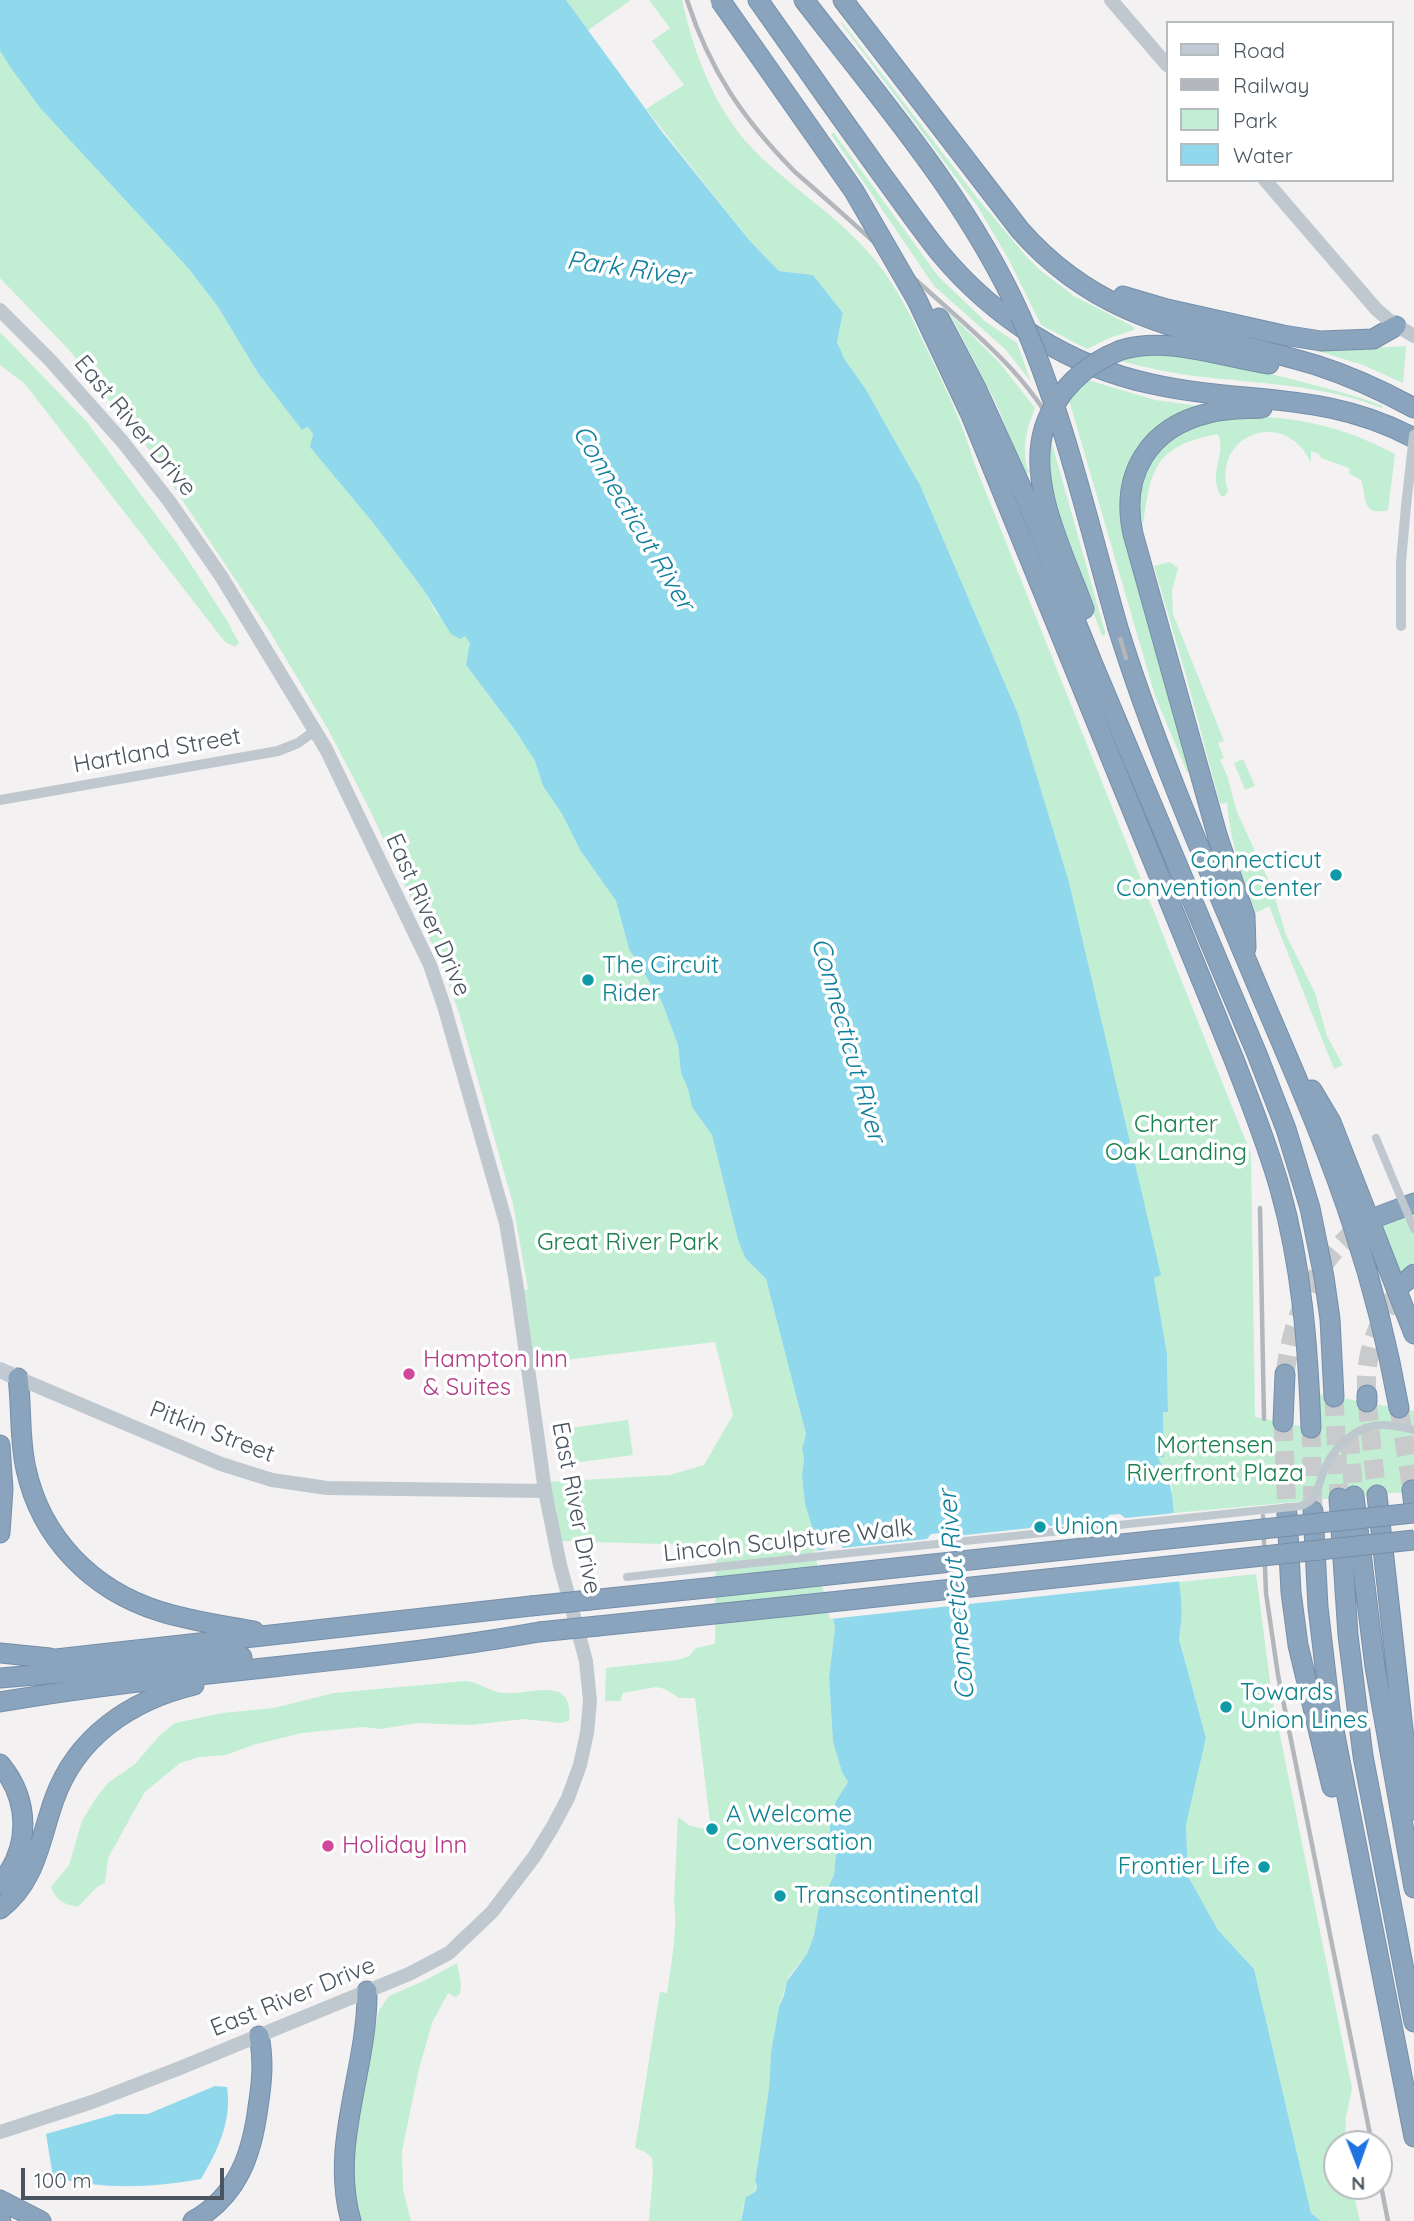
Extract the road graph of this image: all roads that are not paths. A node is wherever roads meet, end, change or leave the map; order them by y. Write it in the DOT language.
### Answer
graph roads {
  1 [pos="720,0"];
  2 [pos="758,0"];
  3 [pos="804,0"];
  4 [pos="843,0"];
  5 [pos="1111,0"];
  6 [pos="1166,64"];
  7 [pos="1267,182"];
  8 [pos="1034,246"];
  9 [pos="0,310"];
  10 [pos="1396,326"];
  11 [pos="1414,336"];
  12 [pos="1326,369"];
  13 [pos="1311,403"];
  14 [pos="1414,408"];
  15 [pos="978,412"];
  16 [pos="1414,437"];
  17 [pos="1401,626"];
  18 [pos="1094,667"];
  19 [pos="316,730"];
  20 [pos="0,800"];
  21 [pos="1246,959"];
  22 [pos="1296,1074"];
  23 [pos="1376,1138"];
  24 [pos="1414,1203"];
  25 [pos="1377,1217"];
  26 [pos="1414,1229"];
  27 [pos="1414,1334"];
  28 [pos="9,1374"];
  29 [pos="1285,1374"];
  30 [pos="1340,1398"];
  31 [pos="1399,1408"];
  32 [pos="1283,1422"];
  33 [pos="1311,1428"];
  34 [pos="1414,1430"];
  35 [pos="0,1444"];
  36 [pos="545,1491"];
  37 [pos="1377,1495"];
  38 [pos="1313,1511"];
  39 [pos="1414,1513"];
  40 [pos="1287,1514"];
  41 [pos="0,1534"];
  42 [pos="1414,1540"];
  43 [pos="627,1577"];
  44 [pos="539,1632"];
  45 [pos="275,1635"];
  46 [pos="0,1653"];
  47 [pos="58,1659"];
  48 [pos="0,1665"];
  49 [pos="269,1667"];
  50 [pos="0,1678"];
  51 [pos="0,1702"];
  52 [pos="0,1764"];
  53 [pos="1414,1829"];
  54 [pos="1355,1842"];
  55 [pos="0,1884"];
  56 [pos="1414,1888"];
  57 [pos="0,1909"];
  58 [pos="367,1992"];
  59 [pos="1414,2022"];
  60 [pos="259,2036"];
  61 [pos="0,2132"];
  62 [pos="1414,2137"];
  63 [pos="0,2200"];
  64 [pos="41,2221"];
  65 [pos="193,2221"];
  66 [pos="351,2221"];
  1 -- 15 [label="highway, bridge"];
  2 -- 13 [label="highway"];
  3 -- 21 [label="highway, bridge"];
  4 -- 8 [label="highway"];
  5 -- 6 [label="street"];
  7 -- 10 [label="street"];
  8 -- 10 [label="highway"];
  8 -- 12 [label="highway"];
  9 -- 19 [label="street, East River Drive"];
  10 -- 11 [label="street"];
  12 -- 14 [label="highway"];
  12 -- 18 [label="highway, bridge"];
  13 -- 16 [label="highway"];
  13 -- 21 [label="highway"];
  15 -- 18 [label="highway"];
  15 -- 33 [label="highway"];
  16 -- 17 [label="street, bridge"];
  18 -- 30 [label="highway"];
  19 -- 20 [label="street, Hartland Street"];
  19 -- 36 [label="street, East River Drive"];
  21 -- 22 [label="highway"];
  22 -- 27 [label="highway"];
  22 -- 31 [label="highway"];
  23 -- 26 [label="street, bridge"];
  24 -- 25 [label="highway"];
  28 -- 36 [label="street, Pitkin Street"];
  28 -- 45 [label="highway"];
  29 -- 32 [label="highway"];
  34 -- 43 [label="street, Lincoln Sculpture Walk, bridge"];
  35 -- 41 [label="highway"];
  36 -- 58 [label="street, East River Drive"];
  37 -- 53 [label="highway"];
  38 -- 54 [label="highway"];
  39 -- 45 [label="highway, bridge"];
  40 -- 54 [label="highway"];
  42 -- 44 [label="highway, bridge"];
  44 -- 49 [label="highway"];
  44 -- 50 [label="highway"];
  45 -- 47 [label="highway"];
  46 -- 47 [label="highway"];
  47 -- 48 [label="highway"];
  49 -- 51 [label="highway"];
  49 -- 57 [label="highway"];
  52 -- 55 [label="highway"];
  54 -- 62 [label="highway"];
  56 -- 59 [label="highway"];
  58 -- 60 [label="street, East River Drive"];
  58 -- 66 [label="highway"];
  60 -- 61 [label="street, East River Drive"];
  60 -- 65 [label="highway"];
  63 -- 64 [label="highway"];
}
